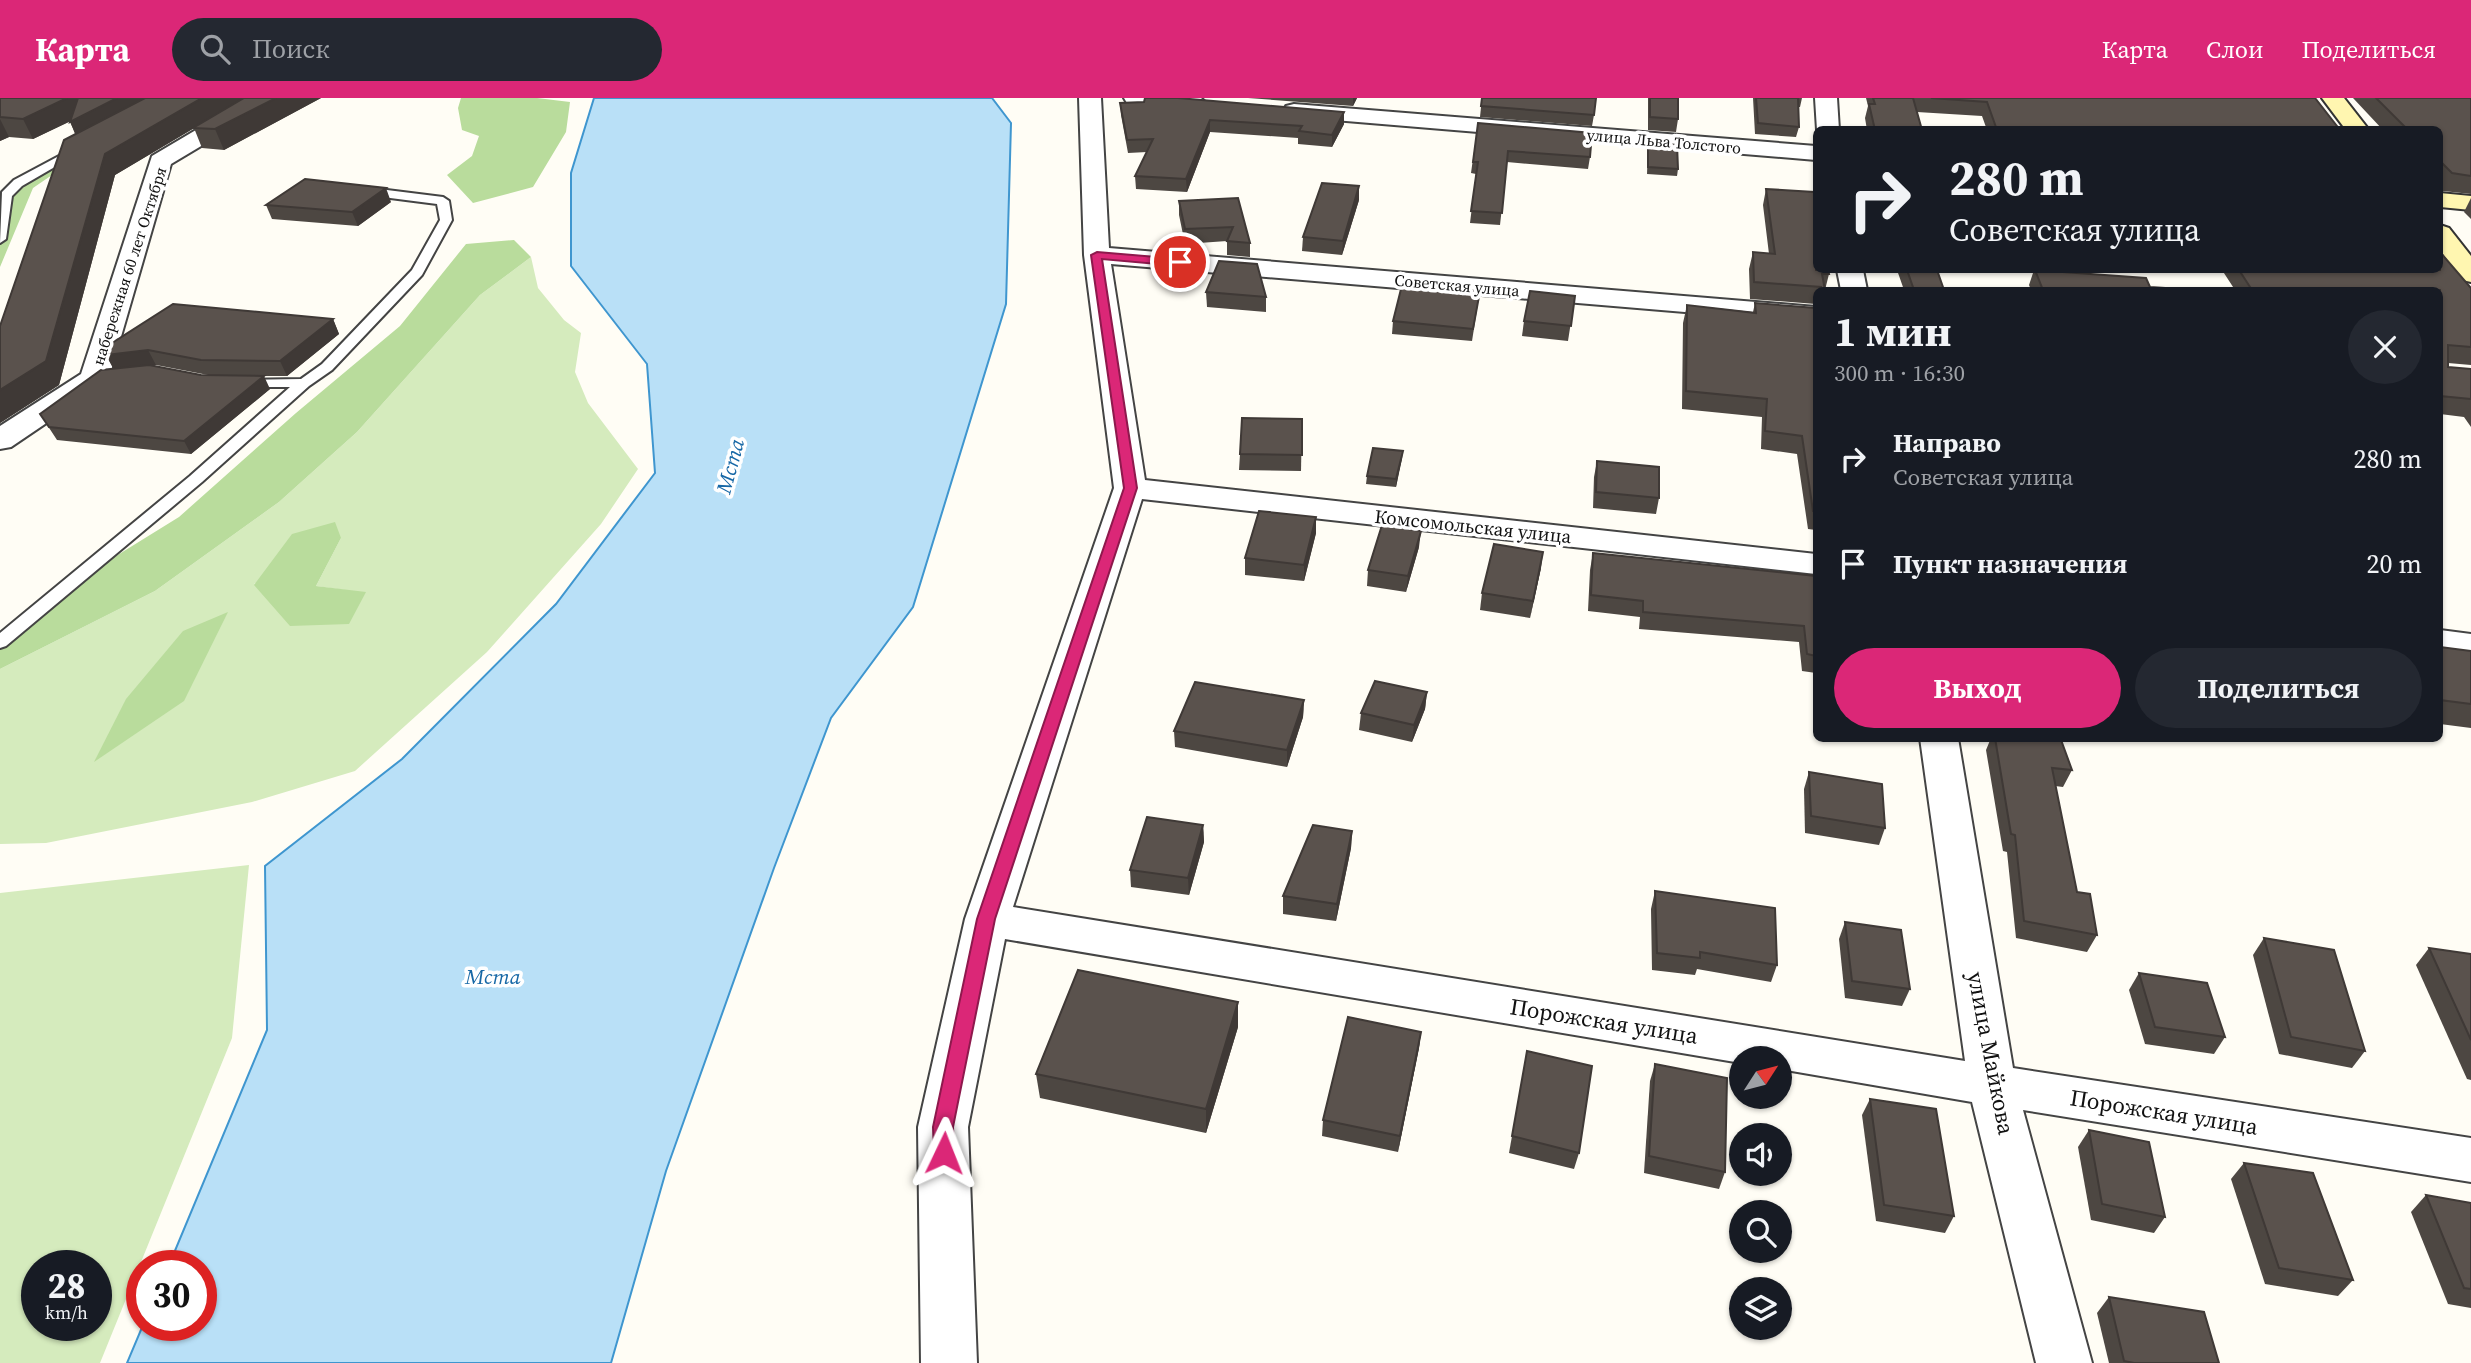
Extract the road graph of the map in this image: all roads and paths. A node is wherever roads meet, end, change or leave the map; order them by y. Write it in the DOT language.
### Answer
graph roads {
  1 [pos="265,98"];
  2 [pos="1090,98"];
  3 [pos="1135,98"];
  4 [pos="1826,98"];
  5 [pos="2333,98"];
  6 [pos="1218,105"];
  7 [pos="1274,109"];
  8 [pos="1828,126"];
  9 [pos="2355,126"];
  10 [pos="87,146"];
  11 [pos="1813,153"];
  12 [pos="351,188"];
  13 [pos="2443,200"];
  14 [pos="2471,203"];
  15 [pos="2443,237"];
  16 [pos="0,239"];
  17 [pos="1097,255"];
  18 [pos="2471,274"];
  19 [pos="1813,315"];
  20 [pos="230,382"];
  21 [pos="304,383"];
  22 [pos="0,440"];
  23 [pos="1130,488"];
  24 [pos="1813,564"];
  25 [pos="2443,641"];
  26 [pos="0,642"];
  27 [pos="2471,645"];
  28 [pos="1940,742"];
  29 [pos="986,919"];
  30 [pos="1992,1085"];
  31 [pos="2471,1160"];
  32 [pos="949,1363"];
  33 [pos="2064,1363"];
  1 -- 22 [label="street, набережная 60 лет Октября"];
  2 -- 17 [label="street"];
  3 -- 6 [label="street"];
  4 -- 8 [label="street"];
  5 -- 9 [label="main road"];
  7 -- 11 [label="street, улица Льва Толстого"];
  10 -- 16 [label="lane"];
  12 -- 21 [label="lane"];
  13 -- 14 [label="main road"];
  15 -- 18 [label="main road"];
  17 -- 19 [label="street, Советская улица"];
  17 -- 23 [label="street"];
  20 -- 21 [label="lane"];
  21 -- 26 [label="lane"];
  23 -- 24 [label="street, Комсомольская улица"];
  23 -- 29 [label="street"];
  25 -- 27 [label="street"];
  28 -- 30 [label="street, улица Майкова"];
  29 -- 30 [label="street, Порожская улица"];
  29 -- 32 [label="street"];
  30 -- 31 [label="street, Порожская улица"];
  30 -- 33 [label="street, улица Майкова"];
}
